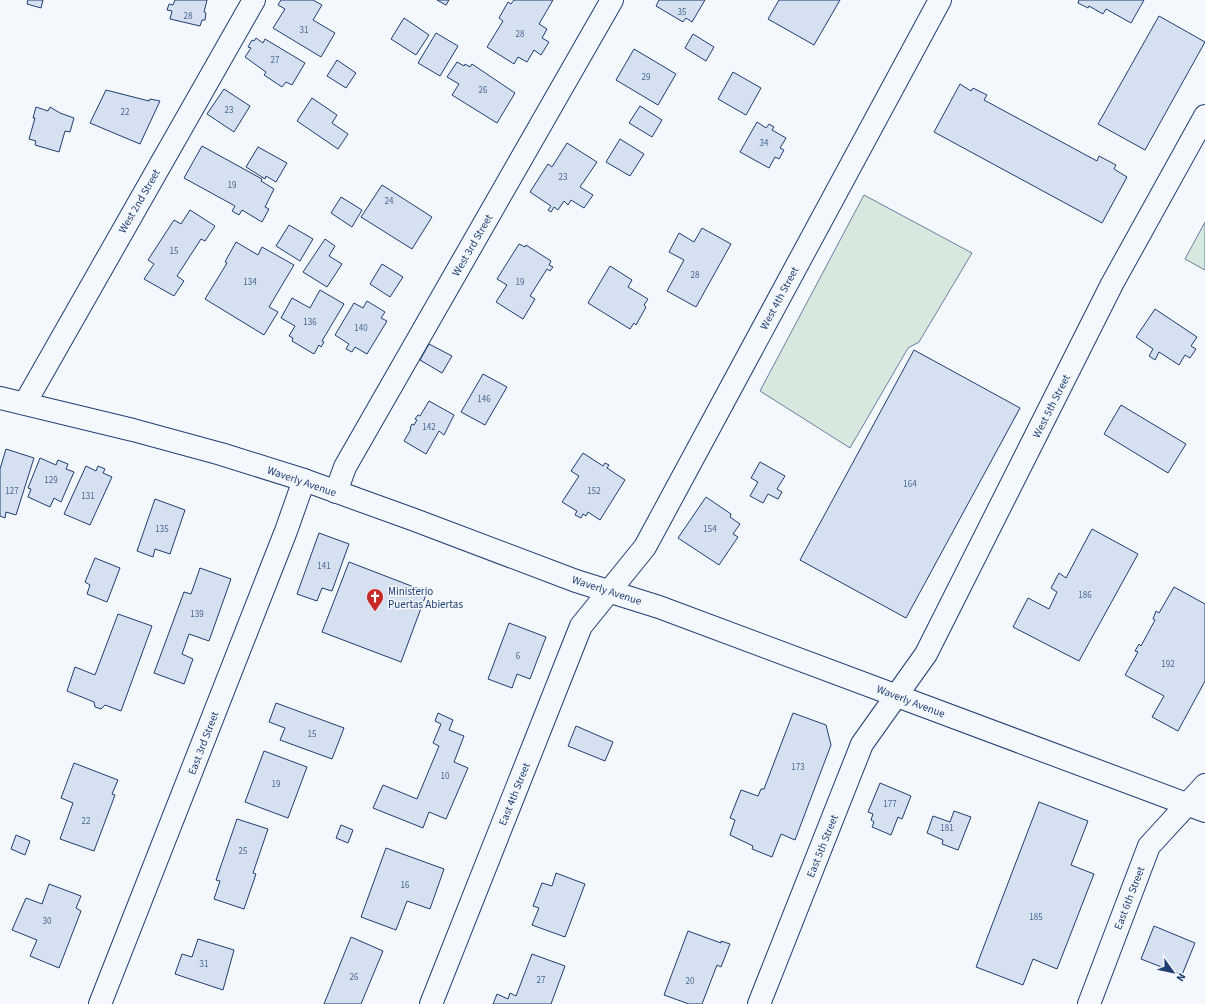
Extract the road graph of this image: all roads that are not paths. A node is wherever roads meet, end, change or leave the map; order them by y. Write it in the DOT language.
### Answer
graph roads {
  1 [pos="254,0"];
  2 [pos="612,0"];
  3 [pos="940,0"];
  4 [pos="1205,116"];
  5 [pos="0,398"];
  6 [pos="25,403"];
  7 [pos="304,480"];
  8 [pos="336,492"];
  9 [pos="610,591"];
  10 [pos="897,695"];
  11 [pos="1205,785"];
  12 [pos="1196,807"];
  13 [pos="100,1004"];
  14 [pos="431,1004"];
  15 [pos="759,1004"];
  16 [pos="1089,1004"];
  1 -- 6 [label="street, West 2nd Street"];
  2 -- 8 [label="street, West 3rd Street"];
  3 -- 9 [label="street, West 4th Street"];
  4 -- 10 [label="street, West 5th Street"];
  5 -- 6 [label="street, Waverly Avenue"];
  6 -- 7 [label="street, Waverly Avenue"];
  7 -- 8 [label="street, Waverly Avenue"];
  7 -- 13 [label="street, East 3rd Street"];
  8 -- 9 [label="street, Waverly Avenue"];
  9 -- 10 [label="street, Waverly Avenue"];
  9 -- 14 [label="street, East 4th Street"];
  10 -- 12 [label="street, Waverly Avenue"];
  10 -- 15 [label="street, East 5th Street"];
  11 -- 12 [label="street, East 6th Street"];
  12 -- 16 [label="street, East 6th Street"];
}
